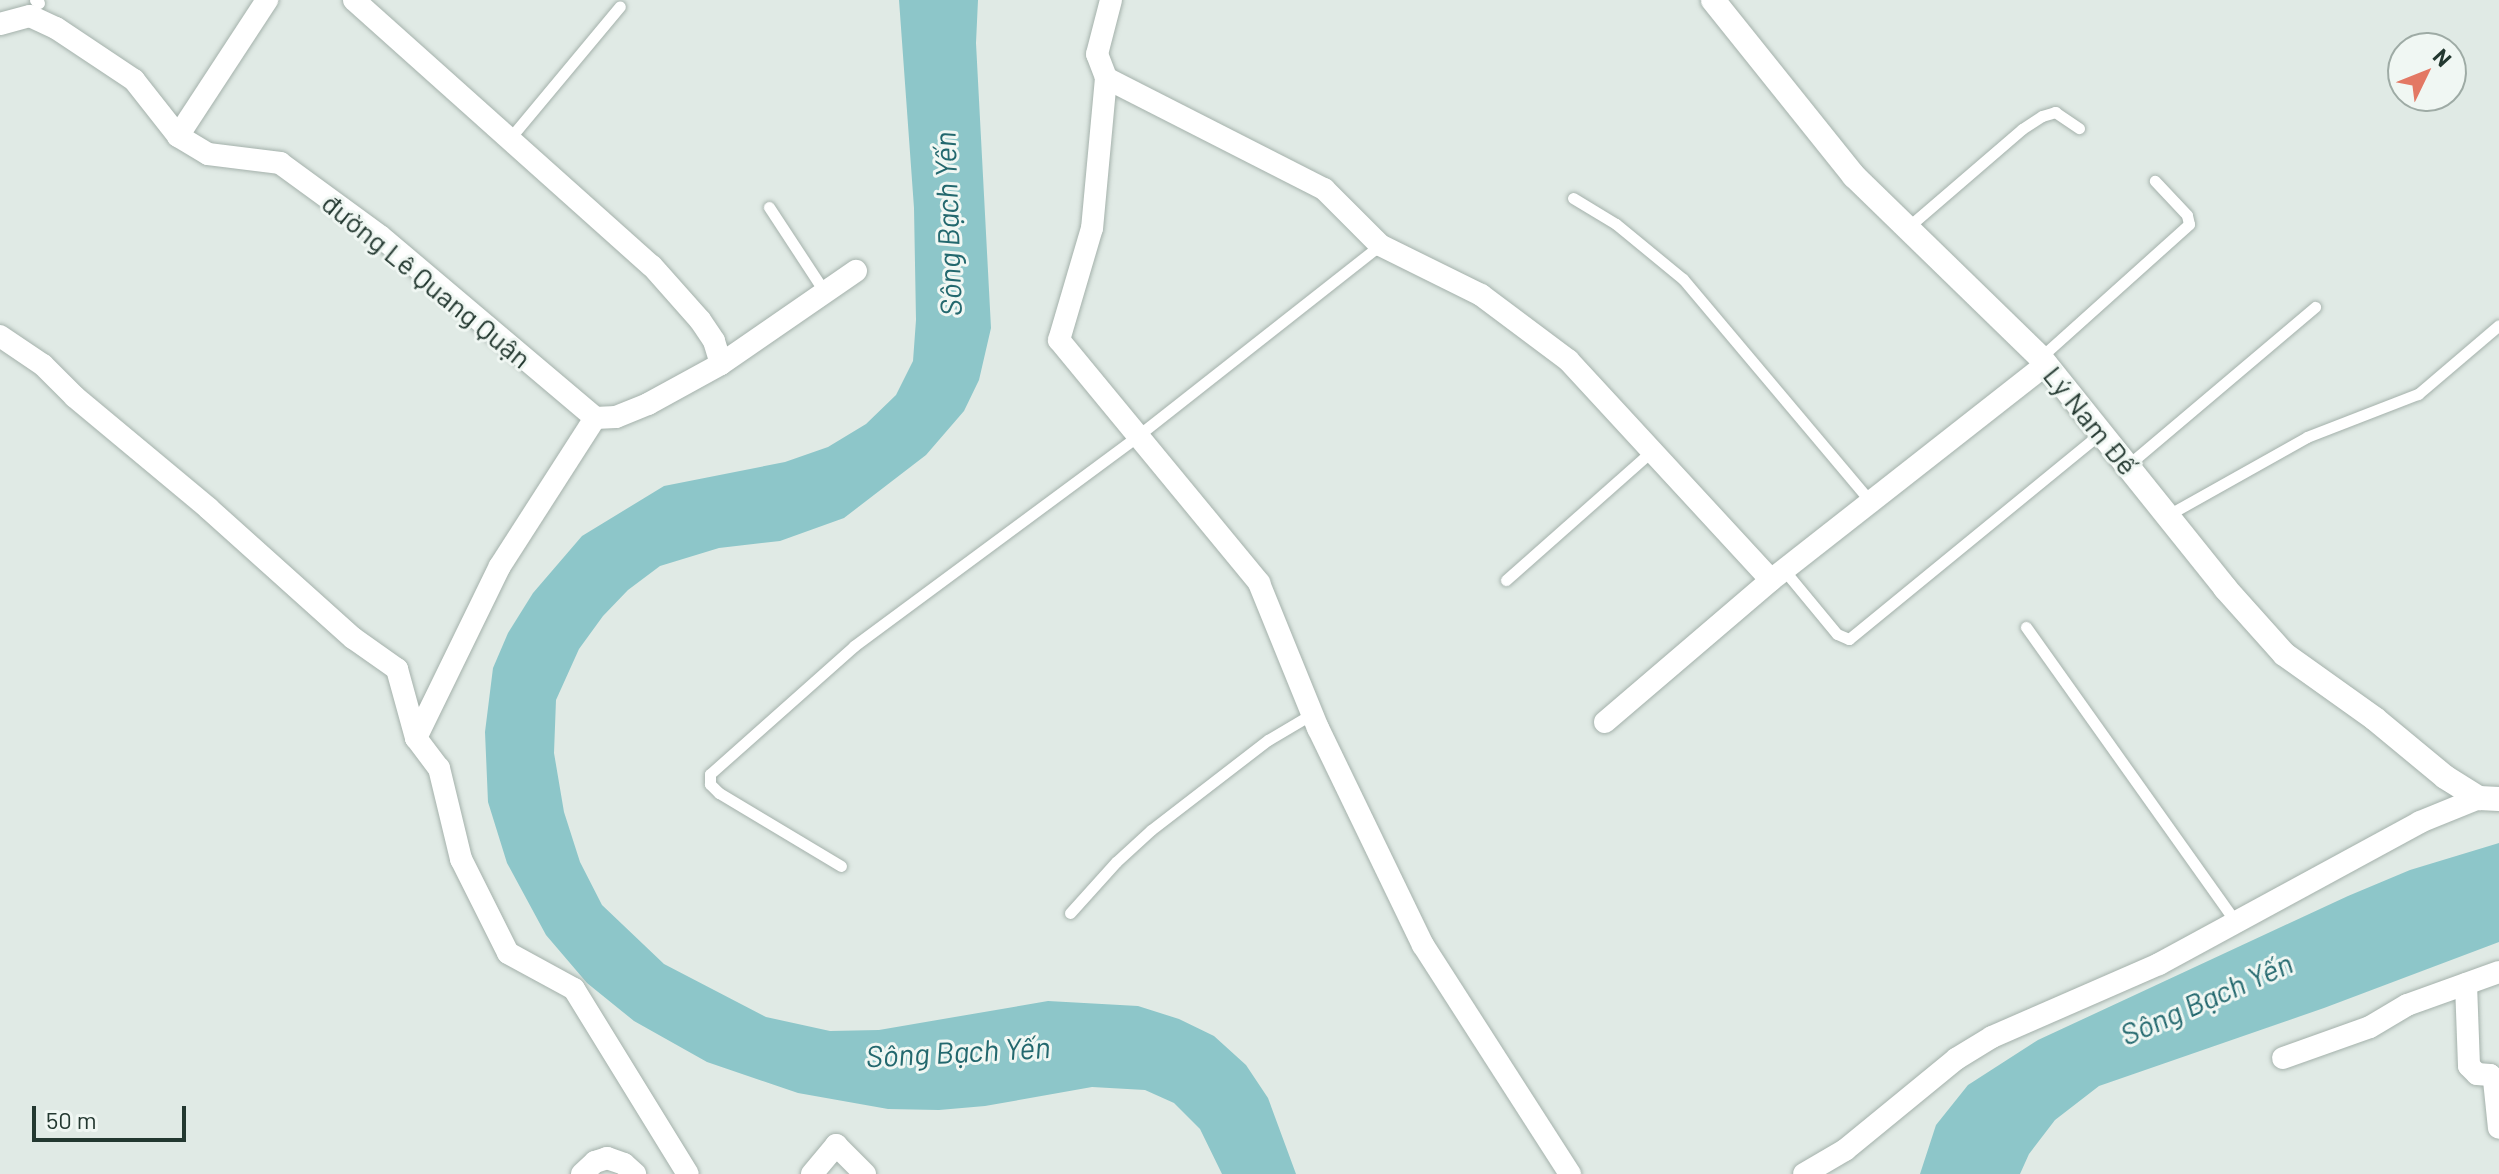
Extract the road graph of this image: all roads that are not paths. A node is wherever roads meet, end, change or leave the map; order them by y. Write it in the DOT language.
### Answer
graph roads {
  1 [pos="267,0"];
  2 [pos="354,0"];
  3 [pos="1111,0"];
  4 [pos="1713,0"];
  5 [pos="37,5"];
  6 [pos="620,6"];
  7 [pos="0,24"];
  8 [pos="1106,78"];
  9 [pos="2079,128"];
  10 [pos="178,136"];
  11 [pos="511,137"];
  12 [pos="2155,181"];
  13 [pos="1573,198"];
  14 [pos="769,207"];
  15 [pos="1906,228"];
  16 [pos="1380,245"];
  17 [pos="856,271"];
  18 [pos="826,294"];
  19 [pos="2315,307"];
  20 [pos="2499,325"];
  21 [pos="0,336"];
  22 [pos="2043,361"];
  23 [pos="721,364"];
  24 [pos="595,418"];
  25 [pos="2103,431"];
  26 [pos="1140,434"];
  27 [pos="1652,451"];
  28 [pos="2128,465"];
  29 [pos="1871,502"];
  30 [pos="2168,515"];
  31 [pos="1778,575"];
  32 [pos="1506,580"];
  33 [pos="2026,627"];
  34 [pos="1312,714"];
  35 [pos="1605,722"];
  36 [pos="416,738"];
  37 [pos="2489,799"];
  38 [pos="841,866"];
  39 [pos="1070,913"];
  40 [pos="2236,922"];
  41 [pos="2499,972"];
  42 [pos="2466,984"];
  43 [pos="2283,1058"];
  44 [pos="2499,1128"];
  45 [pos="582,1174"];
  46 [pos="635,1174"];
  47 [pos="688,1174"];
  48 [pos="812,1174"];
  49 [pos="865,1174"];
  50 [pos="1570,1174"];
  51 [pos="1804,1174"];
  1 -- 10 [label="street"];
  2 -- 11 [label="street"];
  3 -- 8 [label="street"];
  4 -- 15 [label="street, Lý Nam Đế"];
  5 -- 7 [label="street, đường Lê Quang Quận"];
  5 -- 10 [label="street, đường Lê Quang Quận"];
  6 -- 11 [label="lane"];
  8 -- 16 [label="street"];
  8 -- 26 [label="street"];
  9 -- 15 [label="lane"];
  10 -- 24 [label="street, đường Lê Quang Quận"];
  11 -- 23 [label="street"];
  12 -- 22 [label="lane"];
  13 -- 29 [label="lane"];
  14 -- 18 [label="lane"];
  15 -- 22 [label="street, Lý Nam Đế"];
  16 -- 26 [label="lane"];
  16 -- 27 [label="street"];
  17 -- 18 [label="street"];
  18 -- 23 [label="street"];
  19 -- 28 [label="lane"];
  20 -- 30 [label="lane"];
  21 -- 36 [label="street"];
  22 -- 25 [label="street, Lý Nam Đế"];
  22 -- 29 [label="street"];
  23 -- 24 [label="street"];
  24 -- 36 [label="street"];
  25 -- 28 [label="street, Lý Nam Đế"];
  25 -- 31 [label="lane"];
  26 -- 34 [label="street"];
  26 -- 38 [label="lane"];
  27 -- 31 [label="street"];
  27 -- 32 [label="lane"];
  28 -- 30 [label="street, Lý Nam Đế"];
  29 -- 31 [label="street"];
  30 -- 37 [label="street, Lý Nam Đế"];
  31 -- 35 [label="street"];
  33 -- 40 [label="lane"];
  34 -- 39 [label="lane"];
  34 -- 50 [label="street"];
  36 -- 47 [label="street"];
  37 -- 40 [label="street"];
  40 -- 51 [label="street"];
  41 -- 42 [label="street"];
  42 -- 43 [label="street"];
  42 -- 44 [label="street"];
  45 -- 46 [label="street"];
  48 -- 49 [label="street"];
}
